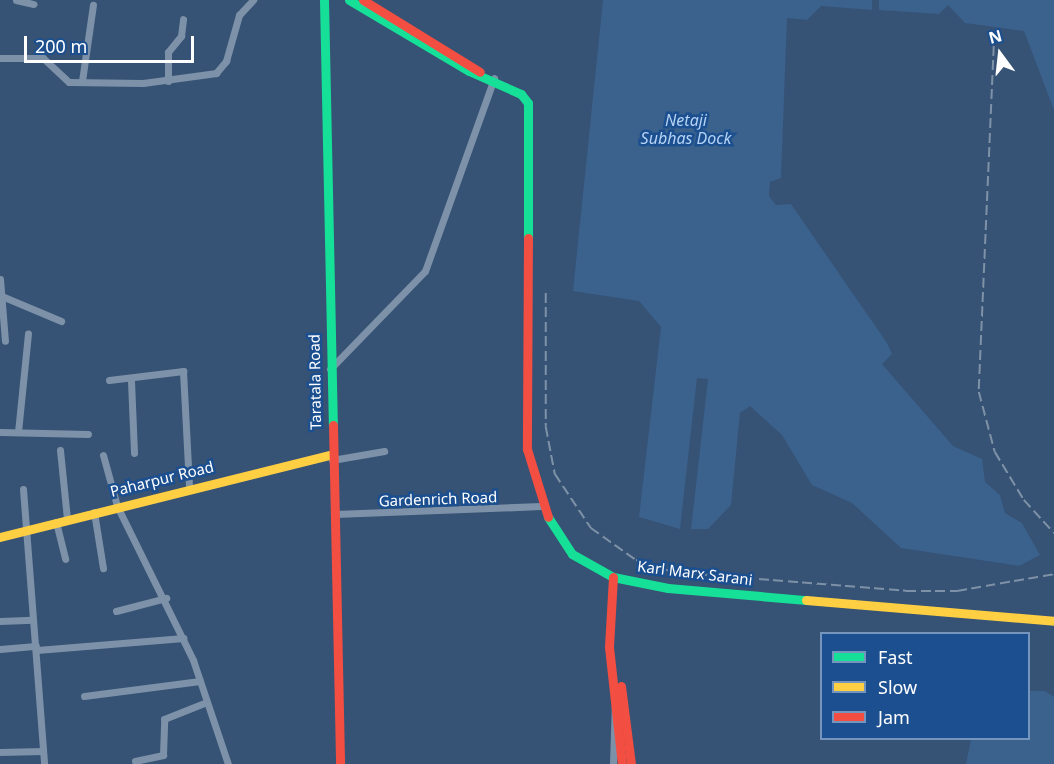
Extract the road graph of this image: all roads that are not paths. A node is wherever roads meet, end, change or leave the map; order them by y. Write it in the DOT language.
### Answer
graph roads {
  1 [pos="16,0"];
  2 [pos="253,0"];
  3 [pos="324,0"];
  4 [pos="350,0"];
  5 [pos="363,0"];
  6 [pos="34,4"];
  7 [pos="93,5"];
  8 [pos="183,19"];
  9 [pos="0,58"];
  10 [pos="480,72"];
  11 [pos="494,78"];
  12 [pos="82,81"];
  13 [pos="168,81"];
  14 [pos="0,279"];
  15 [pos="4,297"];
  16 [pos="61,321"];
  17 [pos="28,334"];
  18 [pos="5,341"];
  19 [pos="330,369"];
  20 [pos="109,380"];
  21 [pos="131,381"];
  22 [pos="0,432"];
  23 [pos="18,432"];
  24 [pos="88,434"];
  25 [pos="60,450"];
  26 [pos="384,451"];
  27 [pos="134,453"];
  28 [pos="103,455"];
  29 [pos="332,457"];
  30 [pos="189,487"];
  31 [pos="23,489"];
  32 [pos="117,506"];
  33 [pos="541,506"];
  34 [pos="94,512"];
  35 [pos="335,514"];
  36 [pos="68,519"];
  37 [pos="56,522"];
  38 [pos="27,529"];
  39 [pos="0,537"];
  40 [pos="65,559"];
  41 [pos="103,568"];
  42 [pos="613,577"];
  43 [pos="166,598"];
  44 [pos="116,611"];
  45 [pos="33,620"];
  46 [pos="0,621"];
  47 [pos="1054,621"];
  48 [pos="184,638"];
  49 [pos="37,648"];
  50 [pos="0,649"];
  51 [pos="200,681"];
  52 [pos="84,696"];
  53 [pos="620,698"];
  54 [pos="207,702"];
  55 [pos="625,750"];
  56 [pos="44,751"];
  57 [pos="0,752"];
  58 [pos="135,761"];
  59 [pos="44,764"];
  60 [pos="228,764"];
  61 [pos="340,764"];
  62 [pos="613,764"];
  63 [pos="622,764"];
  64 [pos="631,764"];
  1 -- 6 [label="street"];
  2 -- 13 [label="street"];
  3 -- 19 [label="main road, Taratala Road"];
  4 -- 10 [label="main road, Karl Marx Sarani"];
  5 -- 10 [label="main road, Karl Marx Sarani"];
  7 -- 12 [label="street"];
  8 -- 13 [label="street"];
  9 -- 12 [label="street"];
  10 -- 11 [label="main road, Karl Marx Sarani"];
  11 -- 19 [label="street"];
  11 -- 33 [label="main road, Karl Marx Sarani"];
  12 -- 13 [label="street"];
  14 -- 15 [label="street"];
  15 -- 16 [label="street"];
  15 -- 18 [label="street"];
  17 -- 23 [label="street"];
  19 -- 29 [label="main road, Taratala Road"];
  20 -- 21 [label="street"];
  21 -- 27 [label="street"];
  21 -- 30 [label="street"];
  22 -- 23 [label="street"];
  23 -- 24 [label="street"];
  25 -- 36 [label="street"];
  26 -- 29 [label="street"];
  28 -- 32 [label="street"];
  29 -- 30 [label="main road, Paharpur Road"];
  29 -- 35 [label="main road, Taratala Road"];
  30 -- 32 [label="main road, Paharpur Road"];
  31 -- 38 [label="street"];
  32 -- 34 [label="main road, Paharpur Road"];
  32 -- 43 [label="street"];
  33 -- 35 [label="street, Gardenrich Road"];
  33 -- 42 [label="main road, Karl Marx Sarani"];
  34 -- 36 [label="main road, Paharpur Road"];
  34 -- 41 [label="street"];
  35 -- 61 [label="main road, Taratala Road"];
  36 -- 37 [label="main road, Paharpur Road"];
  37 -- 38 [label="main road, Paharpur Road"];
  37 -- 40 [label="street"];
  38 -- 39 [label="main road, Paharpur Road"];
  38 -- 45 [label="street"];
  42 -- 47 [label="main road, Karl Marx Sarani"];
  42 -- 53 [label="main road"];
  43 -- 44 [label="street"];
  43 -- 48 [label="street"];
  45 -- 46 [label="street"];
  45 -- 49 [label="street"];
  48 -- 49 [label="street"];
  48 -- 51 [label="street"];
  49 -- 50 [label="street"];
  49 -- 56 [label="street"];
  51 -- 52 [label="street"];
  51 -- 54 [label="street"];
  53 -- 55 [label="main road"];
  53 -- 62 [label="street"];
  54 -- 58 [label="street"];
  54 -- 60 [label="street"];
  55 -- 63 [label="main road"];
  55 -- 64 [label="main road"];
  56 -- 57 [label="street"];
  56 -- 59 [label="street"];
}
